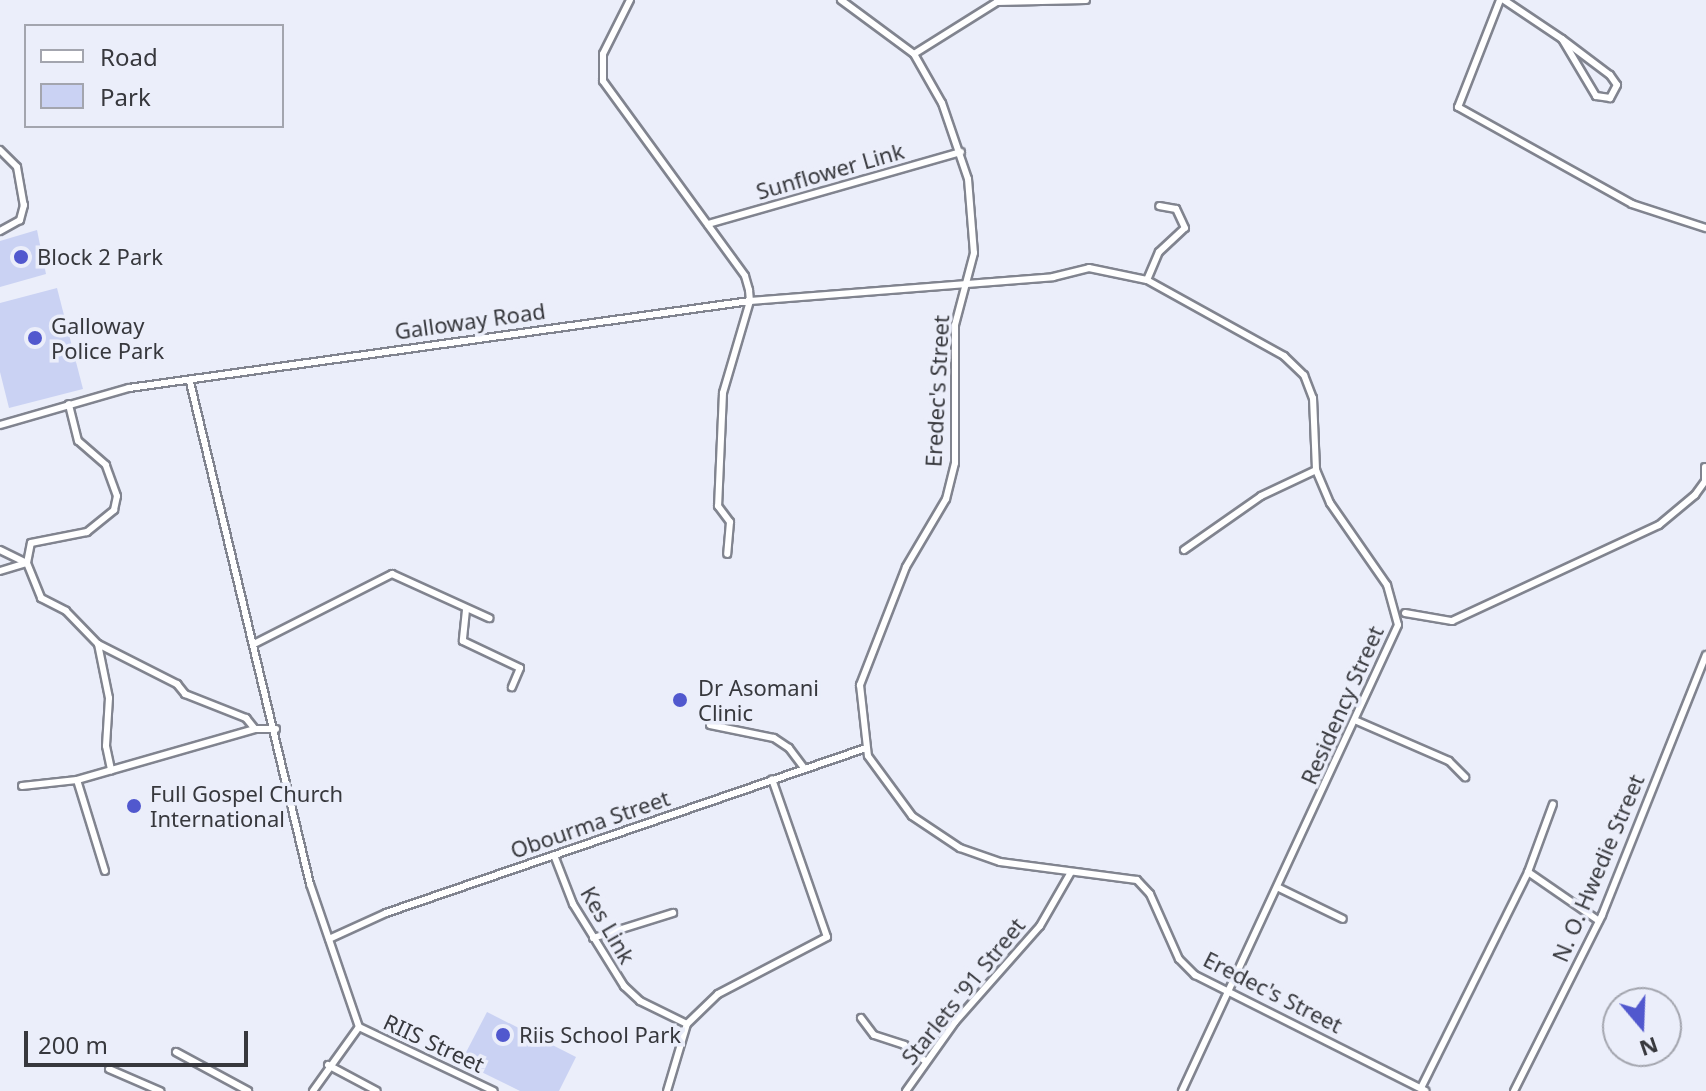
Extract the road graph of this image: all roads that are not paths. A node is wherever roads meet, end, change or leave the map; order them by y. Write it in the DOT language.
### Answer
graph roads {
  1 [pos="630,0"];
  2 [pos="841,0"];
  3 [pos="1086,0"];
  4 [pos="1502,0"];
  5 [pos="997,1"];
  6 [pos="1562,39"];
  7 [pos="914,54"];
  8 [pos="0,150"];
  9 [pos="961,152"];
  10 [pos="1159,206"];
  11 [pos="708,224"];
  12 [pos="1706,228"];
  13 [pos="0,231"];
  14 [pos="1147,280"];
  15 [pos="951,284"];
  16 [pos="967,284"];
  17 [pos="750,301"];
  18 [pos="190,382"];
  19 [pos="69,404"];
  20 [pos="0,425"];
  21 [pos="1705,467"];
  22 [pos="1316,470"];
  23 [pos="0,550"];
  24 [pos="1184,550"];
  25 [pos="727,554"];
  26 [pos="27,563"];
  27 [pos="0,571"];
  28 [pos="466,610"];
  29 [pos="1405,613"];
  30 [pos="489,618"];
  31 [pos="98,644"];
  32 [pos="254,644"];
  33 [pos="1706,655"];
  34 [pos="512,687"];
  35 [pos="1357,721"];
  36 [pos="710,725"];
  37 [pos="255,729"];
  38 [pos="276,729"];
  39 [pos="866,748"];
  40 [pos="804,768"];
  41 [pos="111,770"];
  42 [pos="1465,777"];
  43 [pos="772,779"];
  44 [pos="77,780"];
  45 [pos="22,786"];
  46 [pos="1553,804"];
  47 [pos="554,855"];
  48 [pos="105,871"];
  49 [pos="1071,872"];
  50 [pos="1528,872"];
  51 [pos="1277,887"];
  52 [pos="673,913"];
  53 [pos="1343,919"];
  54 [pos="1599,921"];
  55 [pos="593,938"];
  56 [pos="329,939"];
  57 [pos="1228,990"];
  58 [pos="861,1018"];
  59 [pos="687,1024"];
  60 [pos="359,1027"];
  61 [pos="176,1052"];
  62 [pos="925,1061"];
  63 [pos="328,1065"];
  64 [pos="109,1069"];
  65 [pos="1424,1090"];
  66 [pos="160,1091"];
  67 [pos="248,1091"];
  68 [pos="313,1091"];
  69 [pos="377,1091"];
  70 [pos="494,1091"];
  71 [pos="667,1091"];
  72 [pos="906,1091"];
  73 [pos="1182,1091"];
  74 [pos="1514,1091"];
  1 -- 11 [label="street"];
  2 -- 7 [label="street"];
  3 -- 5 [label="street"];
  4 -- 6 [label="street"];
  4 -- 12 [label="street"];
  5 -- 7 [label="street"];
  6 -- 6 [label="street"];
  7 -- 9 [label="street, Eredec's Street"];
  8 -- 13 [label="street"];
  9 -- 11 [label="street, Sunflower Link"];
  9 -- 16 [label="street, Eredec's Street"];
  10 -- 14 [label="street"];
  11 -- 17 [label="street"];
  14 -- 16 [label="street, Residency Street"];
  14 -- 22 [label="street, Residency Street"];
  15 -- 16 [label="street, Residency Street"];
  15 -- 17 [label="street, Galloway Road"];
  16 -- 39 [label="street, Eredec's Street"];
  17 -- 18 [label="street, Galloway Road"];
  17 -- 25 [label="street"];
  18 -- 19 [label="street, Galloway Road"];
  18 -- 32 [label="street"];
  19 -- 20 [label="street, Galloway Road"];
  19 -- 26 [label="street"];
  21 -- 29 [label="street"];
  22 -- 24 [label="street"];
  22 -- 35 [label="street, Residency Street"];
  23 -- 26 [label="street"];
  26 -- 27 [label="street"];
  26 -- 31 [label="street"];
  28 -- 30 [label="street"];
  28 -- 32 [label="street"];
  28 -- 34 [label="street"];
  31 -- 37 [label="street"];
  31 -- 41 [label="street"];
  32 -- 38 [label="street"];
  33 -- 54 [label="street, N. O. Hwedie Street"];
  35 -- 42 [label="street"];
  35 -- 51 [label="street, Residency Street"];
  36 -- 40 [label="street"];
  37 -- 38 [label="street"];
  37 -- 41 [label="street"];
  38 -- 56 [label="street"];
  39 -- 40 [label="street, Obourma Street"];
  39 -- 49 [label="street, Eredec's Street"];
  40 -- 43 [label="street, Obourma Street"];
  41 -- 44 [label="street"];
  43 -- 47 [label="street, Obourma Street"];
  43 -- 59 [label="street"];
  44 -- 45 [label="street"];
  44 -- 48 [label="street"];
  46 -- 50 [label="street"];
  47 -- 55 [label="street, Kes Link"];
  47 -- 56 [label="street, Obourma Street"];
  49 -- 57 [label="street, Eredec's Street"];
  49 -- 62 [label="street, Starlets '91 Street"];
  50 -- 54 [label="street"];
  50 -- 65 [label="street"];
  51 -- 53 [label="street"];
  51 -- 57 [label="street, Residency Street"];
  52 -- 55 [label="street"];
  54 -- 74 [label="street, N. O. Hwedie Street"];
  55 -- 59 [label="street, Kes Link"];
  56 -- 60 [label="street"];
  57 -- 65 [label="street, Eredec's Street"];
  57 -- 73 [label="street, Residency Street"];
  58 -- 62 [label="street"];
  59 -- 71 [label="street"];
  60 -- 63 [label="street"];
  60 -- 70 [label="street, RIIS Street"];
  61 -- 67 [label="street"];
  62 -- 72 [label="street, Starlets '91 Street"];
  63 -- 68 [label="street"];
  63 -- 69 [label="street"];
  64 -- 66 [label="street"];
}
